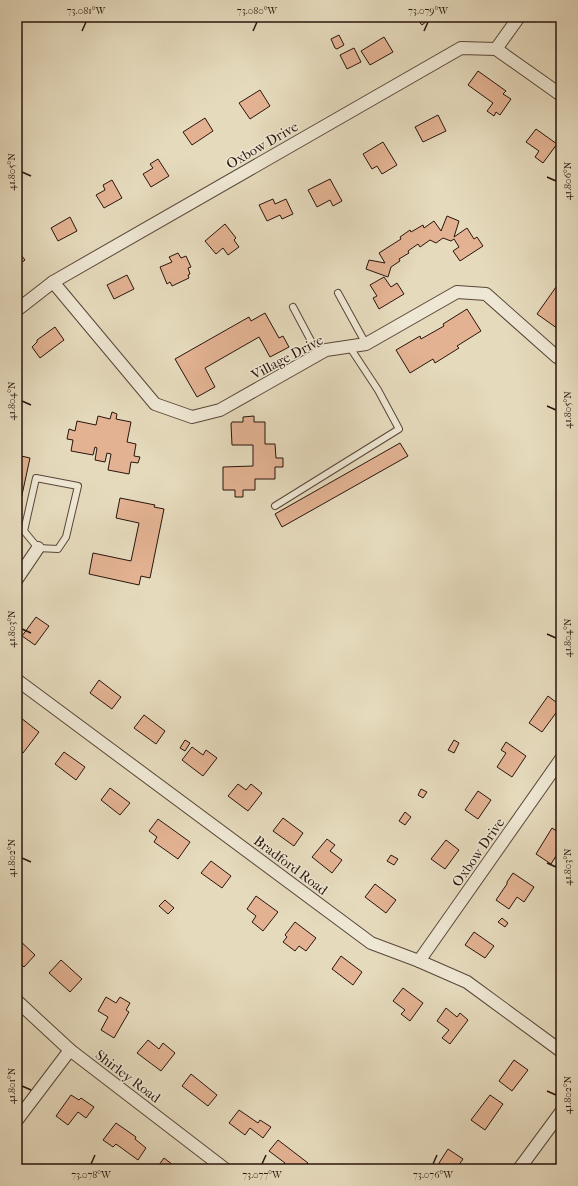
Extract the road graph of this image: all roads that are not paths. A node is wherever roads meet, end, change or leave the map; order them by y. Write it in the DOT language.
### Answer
graph roads {
  1 [pos="519,17"];
  2 [pos="496,49"];
  3 [pos="561,95"];
  4 [pos="53,282"];
  5 [pos="338,293"];
  6 [pos="293,307"];
  7 [pos="17,310"];
  8 [pos="366,344"];
  9 [pos="349,346"];
  10 [pos="318,354"];
  11 [pos="561,359"];
  12 [pos="275,506"];
  13 [pos="38,548"];
  14 [pos="17,579"];
  15 [pos="17,680"];
  16 [pos="561,759"];
  17 [pos="419,961"];
  18 [pos="17,1001"];
  19 [pos="70,1050"];
  20 [pos="561,1051"];
  21 [pos="561,1112"];
  22 [pos="17,1120"];
  23 [pos="225,1169"];
  24 [pos="519,1169"];
  1 -- 2 [label="street"];
  2 -- 3 [label="street"];
  2 -- 4 [label="street, Oxbow Drive"];
  4 -- 7 [label="street, Oxbow Drive"];
  4 -- 10 [label="street, Village Drive"];
  5 -- 8 [label="lane"];
  6 -- 10 [label="lane"];
  8 -- 9 [label="street, Village Drive"];
  8 -- 11 [label="street, Village Drive"];
  9 -- 10 [label="street, Village Drive"];
  9 -- 12 [label="lane"];
  13 -- 13 [label="lane"];
  13 -- 14 [label="street"];
  15 -- 17 [label="street, Bradford Road"];
  16 -- 17 [label="street, Oxbow Drive"];
  17 -- 20 [label="street, Bradford Road"];
  18 -- 19 [label="street, Shirley Road"];
  19 -- 22 [label="street"];
  19 -- 23 [label="street, Shirley Road"];
  21 -- 24 [label="street"];
}
